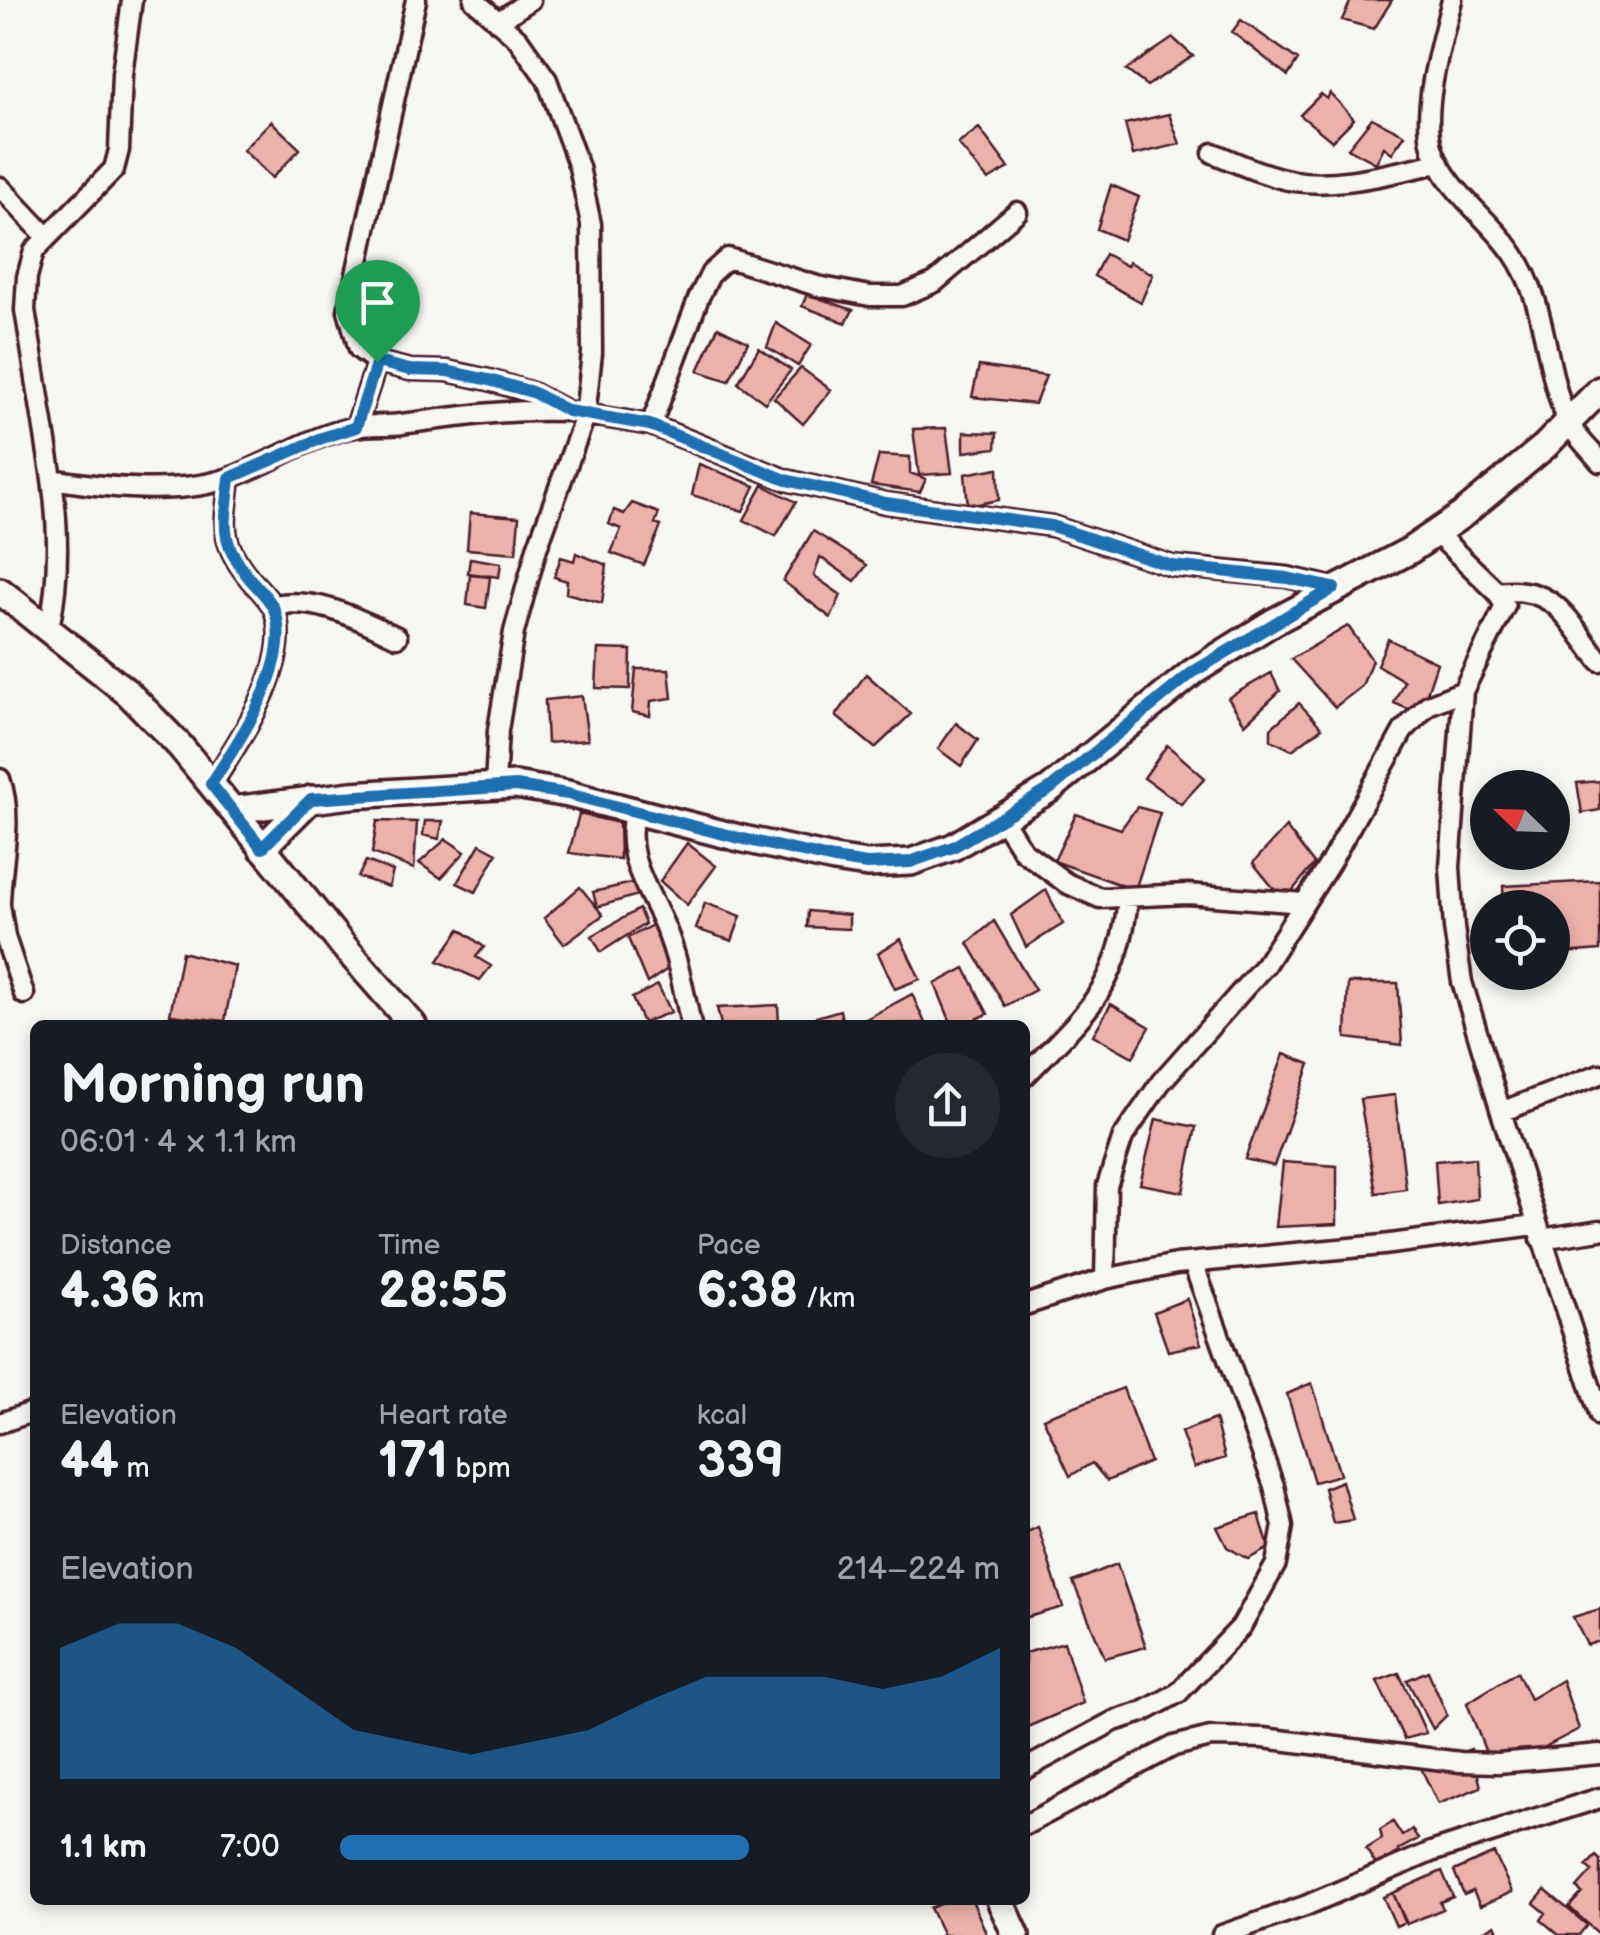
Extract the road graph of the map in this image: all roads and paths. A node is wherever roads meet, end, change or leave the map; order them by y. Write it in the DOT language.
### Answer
graph roads {
  1 [pos="132,0"];
  2 [pos="416,0"];
  3 [pos="474,0"];
  4 [pos="530,0"];
  5 [pos="1452,0"];
  6 [pos="498,22"];
  7 [pos="1213,153"];
  8 [pos="1440,163"];
  9 [pos="0,188"];
  10 [pos="1017,212"];
  11 [pos="47,237"];
  12 [pos="377,362"];
  13 [pos="1600,390"];
  14 [pos="576,414"];
  15 [pos="1568,422"];
  16 [pos="650,425"];
  17 [pos="356,427"];
  18 [pos="1600,462"];
  19 [pos="230,478"];
  20 [pos="52,479"];
  21 [pos="1436,533"];
  22 [pos="1334,588"];
  23 [pos="0,590"];
  24 [pos="1497,592"];
  25 [pos="273,605"];
  26 [pos="50,628"];
  27 [pos="397,637"];
  28 [pos="1600,661"];
  29 [pos="1463,690"];
  30 [pos="0,779"];
  31 [pos="211,784"];
  32 [pos="495,786"];
  33 [pos="311,799"];
  34 [pos="232,810"];
  35 [pos="635,810"];
  36 [pos="1002,818"];
  37 [pos="262,848"];
  38 [pos="1128,898"];
  39 [pos="0,904"];
  40 [pos="1302,904"];
  41 [pos="24,994"];
  42 [pos="409,1020"];
  43 [pos="690,1020"];
  44 [pos="1030,1071"];
  45 [pos="1600,1074"];
  46 [pos="1501,1112"];
  47 [pos="1600,1230"];
  48 [pos="1538,1232"];
  49 [pos="1193,1263"];
  50 [pos="1105,1278"];
  51 [pos="1030,1303"];
  52 [pos="30,1414"];
  53 [pos="1600,1416"];
  54 [pos="0,1423"];
  55 [pos="1600,1754"];
  56 [pos="1030,1766"];
  57 [pos="1600,1798"];
  58 [pos="1030,1823"];
  59 [pos="1002,1905"];
  60 [pos="1016,1935"];
  61 [pos="1222,1935"];
  1 -- 11 [label="street"];
  2 -- 12 [label="street"];
  3 -- 6 [label="street"];
  4 -- 6 [label="street"];
  5 -- 8 [label="street"];
  6 -- 14 [label="street"];
  7 -- 8 [label="street"];
  8 -- 15 [label="street"];
  9 -- 11 [label="street"];
  10 -- 16 [label="street"];
  11 -- 20 [label="street"];
  12 -- 14 [label="street"];
  12 -- 17 [label="street"];
  13 -- 15 [label="main road"];
  14 -- 16 [label="street"];
  14 -- 17 [label="street"];
  14 -- 32 [label="street"];
  15 -- 18 [label="street"];
  15 -- 21 [label="main road"];
  16 -- 22 [label="street"];
  17 -- 19 [label="street"];
  19 -- 20 [label="street"];
  19 -- 25 [label="street"];
  20 -- 26 [label="street"];
  21 -- 22 [label="main road"];
  21 -- 24 [label="street"];
  22 -- 36 [label="main road"];
  23 -- 26 [label="main road"];
  24 -- 28 [label="street"];
  24 -- 29 [label="street"];
  25 -- 27 [label="street"];
  25 -- 31 [label="street"];
  26 -- 31 [label="main road"];
  29 -- 40 [label="street"];
  29 -- 46 [label="street"];
  30 -- 39 [label="street"];
  31 -- 34 [label="main road"];
  32 -- 33 [label="main road"];
  32 -- 35 [label="main road"];
  33 -- 34 [label="main road"];
  33 -- 37 [label="main road"];
  34 -- 37 [label="main road"];
  35 -- 36 [label="main road"];
  35 -- 43 [label="street"];
  36 -- 38 [label="street"];
  37 -- 42 [label="main road"];
  38 -- 40 [label="street"];
  38 -- 44 [label="street"];
  39 -- 41 [label="street"];
  40 -- 50 [label="street"];
  45 -- 46 [label="street"];
  46 -- 48 [label="street"];
  47 -- 48 [label="street"];
  48 -- 49 [label="street"];
  48 -- 53 [label="street"];
  49 -- 50 [label="street"];
  49 -- 56 [label="street"];
  50 -- 51 [label="street"];
  52 -- 54 [label="street"];
  55 -- 58 [label="street"];
  57 -- 61 [label="street"];
  59 -- 60 [label="main road"];
}
